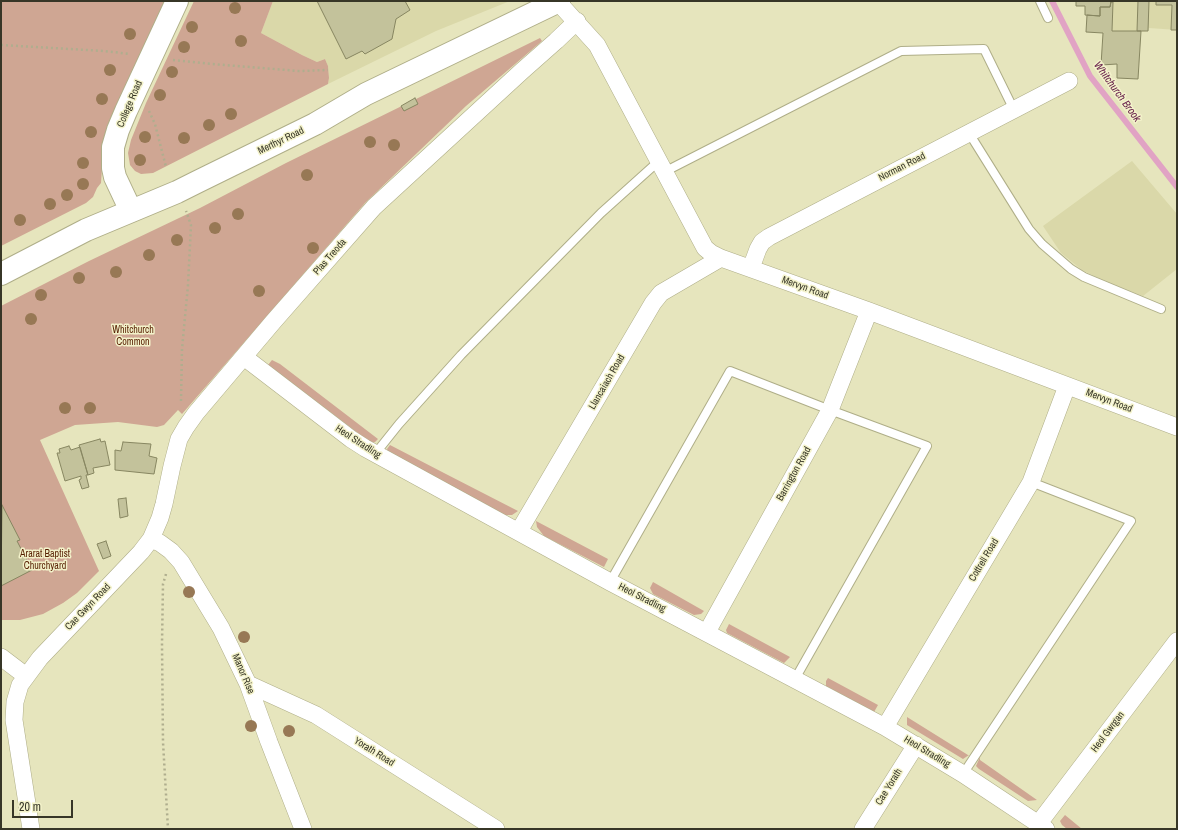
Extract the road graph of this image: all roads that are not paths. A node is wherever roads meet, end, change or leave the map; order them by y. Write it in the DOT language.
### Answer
graph roads {
  1 [pos="177,1"];
  2 [pos="558,1"];
  3 [pos="1040,1"];
  4 [pos="1048,18"];
  5 [pos="577,21"];
  6 [pos="1069,81"];
  7 [pos="1014,110"];
  8 [pos="969,133"];
  9 [pos="663,166"];
  10 [pos="131,211"];
  11 [pos="720,258"];
  12 [pos="751,268"];
  13 [pos="1,274"];
  14 [pos="1161,309"];
  15 [pos="869,311"];
  16 [pos="244,357"];
  17 [pos="1067,386"];
  18 [pos="830,410"];
  19 [pos="1177,427"];
  20 [pos="375,454"];
  21 [pos="1031,482"];
  22 [pos="519,532"];
  23 [pos="151,539"];
  24 [pos="610,582"];
  25 [pos="707,632"];
  26 [pos="1177,641"];
  27 [pos="1,657"];
  28 [pos="26,676"];
  29 [pos="795,679"];
  30 [pos="248,684"];
  31 [pos="885,727"];
  32 [pos="916,745"];
  33 [pos="963,774"];
  34 [pos="1043,826"];
  35 [pos="31,829"];
  36 [pos="303,829"];
  37 [pos="496,829"];
  38 [pos="863,829"];
  1 -- 10 [label="street, College Road"];
  2 -- 5 [label="street, Mervyn Road"];
  2 -- 10 [label="street, Merthyr Road"];
  3 -- 4 [label="lane"];
  5 -- 9 [label="street, Mervyn Road"];
  5 -- 16 [label="street, Plas Treoda"];
  6 -- 7 [label="street, Norman Road"];
  7 -- 8 [label="street, Norman Road"];
  7 -- 9 [label="lane"];
  8 -- 12 [label="street, Norman Road"];
  8 -- 14 [label="lane"];
  9 -- 11 [label="street, Mervyn Road"];
  9 -- 20 [label="lane"];
  10 -- 13 [label="street, Merthyr Road"];
  11 -- 12 [label="street, Mervyn Road"];
  11 -- 22 [label="street, Llancaiach Road"];
  12 -- 15 [label="street, Mervyn Road"];
  15 -- 17 [label="street, Mervyn Road"];
  15 -- 18 [label="street, Barrington Road"];
  16 -- 20 [label="street, Heol Stradling"];
  16 -- 23 [label="street, Plas Treoda"];
  17 -- 19 [label="street, Mervyn Road"];
  17 -- 21 [label="street, Cottrell Road"];
  18 -- 24 [label="lane"];
  18 -- 25 [label="street, Barrington Road"];
  18 -- 29 [label="lane"];
  20 -- 22 [label="street, Heol Stradling"];
  21 -- 31 [label="street, Cottrell Road"];
  21 -- 33 [label="lane"];
  22 -- 24 [label="street, Heol Stradling"];
  23 -- 28 [label="street, Cae Gwyn Road"];
  23 -- 30 [label="street, Manor Rise"];
  24 -- 25 [label="street, Heol Stradling"];
  25 -- 29 [label="street, Heol Stradling"];
  26 -- 34 [label="street, Heol Gwrgan"];
  27 -- 28 [label="street"];
  28 -- 35 [label="street, Cae Gwyn Road"];
  29 -- 31 [label="street, Heol Stradling"];
  30 -- 36 [label="street, Manor Rise"];
  30 -- 37 [label="street, Yorath Road"];
  31 -- 32 [label="street, Heol Stradling"];
  32 -- 33 [label="street, Heol Stradling"];
  32 -- 38 [label="street, Cae Yorath"];
  33 -- 34 [label="street, Heol Stradling"];
}
